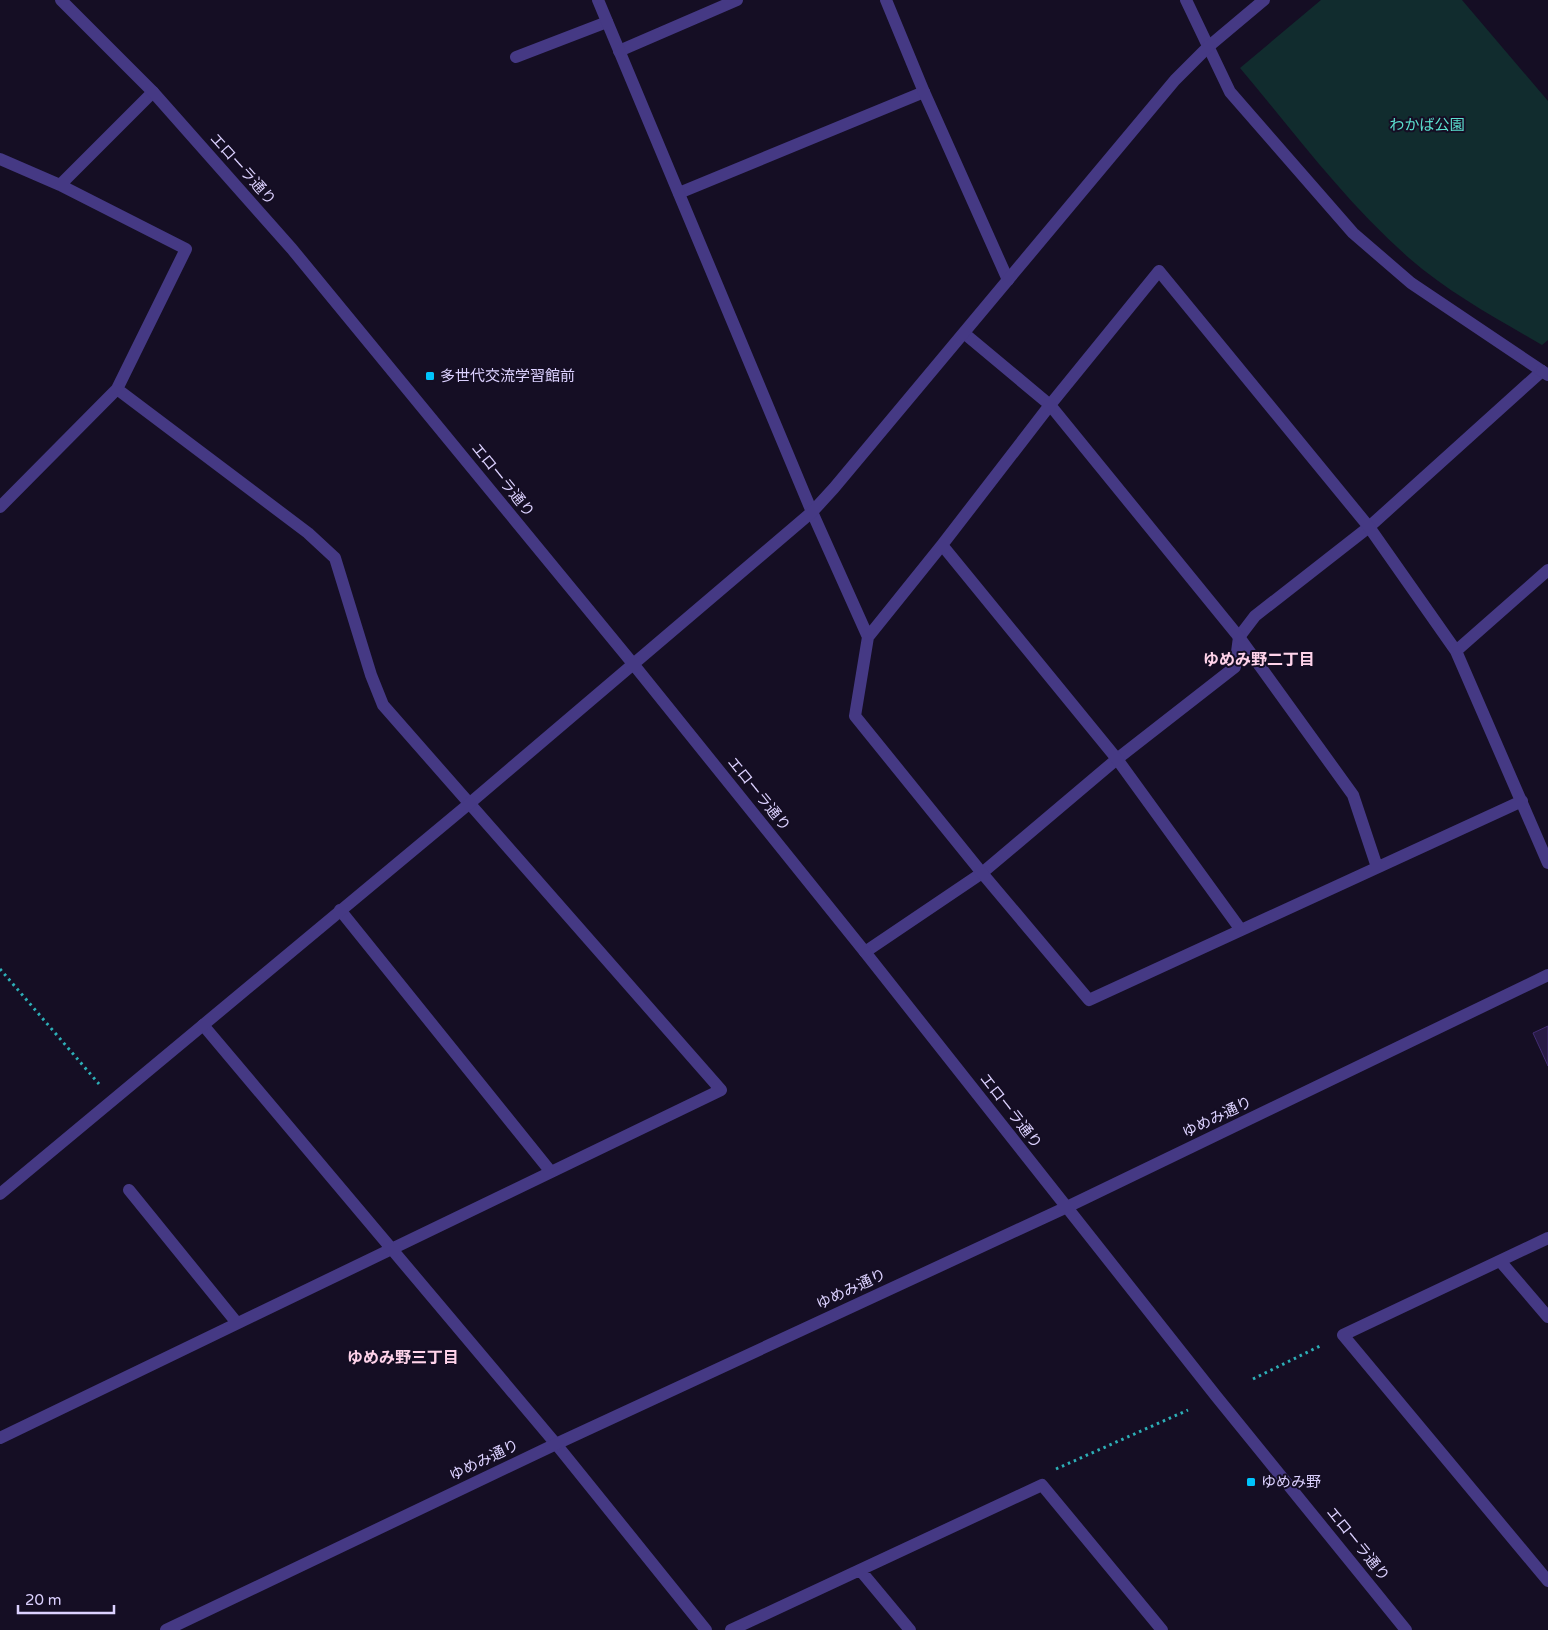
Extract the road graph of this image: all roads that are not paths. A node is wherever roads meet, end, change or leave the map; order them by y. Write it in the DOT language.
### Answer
graph roads {
  1 [pos="61,0"];
  2 [pos="598,0"];
  3 [pos="737,0"];
  4 [pos="886,0"];
  5 [pos="1186,0"];
  6 [pos="1264,0"];
  7 [pos="607,22"];
  8 [pos="1208,47"];
  9 [pos="619,51"];
  10 [pos="516,57"];
  11 [pos="152,92"];
  12 [pos="924,92"];
  13 [pos="0,159"];
  14 [pos="60,185"];
  15 [pos="679,194"];
  16 [pos="1008,280"];
  17 [pos="965,334"];
  18 [pos="1545,373"];
  19 [pos="117,389"];
  20 [pos="1050,405"];
  21 [pos="0,507"];
  22 [pos="812,512"];
  23 [pos="1370,527"];
  24 [pos="942,545"];
  25 [pos="1548,570"];
  26 [pos="868,637"];
  27 [pos="1239,638"];
  28 [pos="1456,651"];
  29 [pos="634,665"];
  30 [pos="1117,759"];
  31 [pos="1522,800"];
  32 [pos="470,803"];
  33 [pos="1548,863"];
  34 [pos="1377,867"];
  35 [pos="982,873"];
  36 [pos="340,910"];
  37 [pos="1241,930"];
  38 [pos="865,952"];
  39 [pos="1548,976"];
  40 [pos="203,1025"];
  41 [pos="551,1172"];
  42 [pos="129,1190"];
  43 [pos="0,1194"];
  44 [pos="1067,1206"];
  45 [pos="1548,1238"];
  46 [pos="392,1250"];
  47 [pos="1500,1261"];
  48 [pos="1548,1317"];
  49 [pos="238,1323"];
  50 [pos="0,1438"];
  51 [pos="556,1444"];
  52 [pos="860,1570"];
  53 [pos="1548,1581"];
  54 [pos="166,1630"];
  55 [pos="706,1630"];
  56 [pos="731,1630"];
  57 [pos="910,1630"];
  58 [pos="1162,1630"];
  59 [pos="1406,1630"];
  1 -- 11 [label="street, エローラ通り"];
  2 -- 7 [label="street"];
  3 -- 9 [label="street"];
  4 -- 12 [label="street"];
  5 -- 8 [label="street"];
  6 -- 8 [label="street"];
  7 -- 9 [label="street"];
  7 -- 10 [label="street"];
  8 -- 16 [label="street"];
  8 -- 18 [label="street"];
  9 -- 15 [label="street"];
  11 -- 14 [label="street"];
  11 -- 29 [label="street, エローラ通り"];
  12 -- 15 [label="street"];
  12 -- 16 [label="street"];
  13 -- 14 [label="street"];
  14 -- 19 [label="street"];
  15 -- 22 [label="street"];
  16 -- 17 [label="street"];
  17 -- 20 [label="street"];
  17 -- 22 [label="street"];
  18 -- 23 [label="street"];
  19 -- 21 [label="street"];
  19 -- 32 [label="street"];
  20 -- 23 [label="street"];
  20 -- 24 [label="street"];
  20 -- 27 [label="street"];
  22 -- 26 [label="street"];
  22 -- 29 [label="street"];
  23 -- 27 [label="street"];
  23 -- 28 [label="street"];
  24 -- 26 [label="street"];
  24 -- 30 [label="street"];
  25 -- 28 [label="street"];
  26 -- 35 [label="street"];
  27 -- 30 [label="street"];
  27 -- 34 [label="street"];
  28 -- 31 [label="street"];
  29 -- 32 [label="street"];
  29 -- 38 [label="street, エローラ通り"];
  30 -- 35 [label="street"];
  30 -- 37 [label="street"];
  31 -- 33 [label="street"];
  31 -- 34 [label="street"];
  32 -- 36 [label="street"];
  32 -- 41 [label="street"];
  34 -- 37 [label="street"];
  35 -- 37 [label="street"];
  35 -- 38 [label="street"];
  36 -- 40 [label="street"];
  36 -- 41 [label="street"];
  38 -- 44 [label="street, エローラ通り"];
  39 -- 44 [label="street, ゆめみ通り"];
  40 -- 43 [label="street"];
  40 -- 46 [label="street"];
  41 -- 46 [label="street"];
  42 -- 49 [label="street"];
  44 -- 51 [label="street, ゆめみ通り"];
  44 -- 59 [label="street, エローラ通り"];
  45 -- 47 [label="street"];
  46 -- 49 [label="street"];
  46 -- 51 [label="street"];
  47 -- 48 [label="street"];
  47 -- 53 [label="street"];
  49 -- 50 [label="street"];
  51 -- 54 [label="street, ゆめみ通り"];
  51 -- 55 [label="street"];
  52 -- 56 [label="street"];
  52 -- 57 [label="street"];
  52 -- 58 [label="street"];
}
